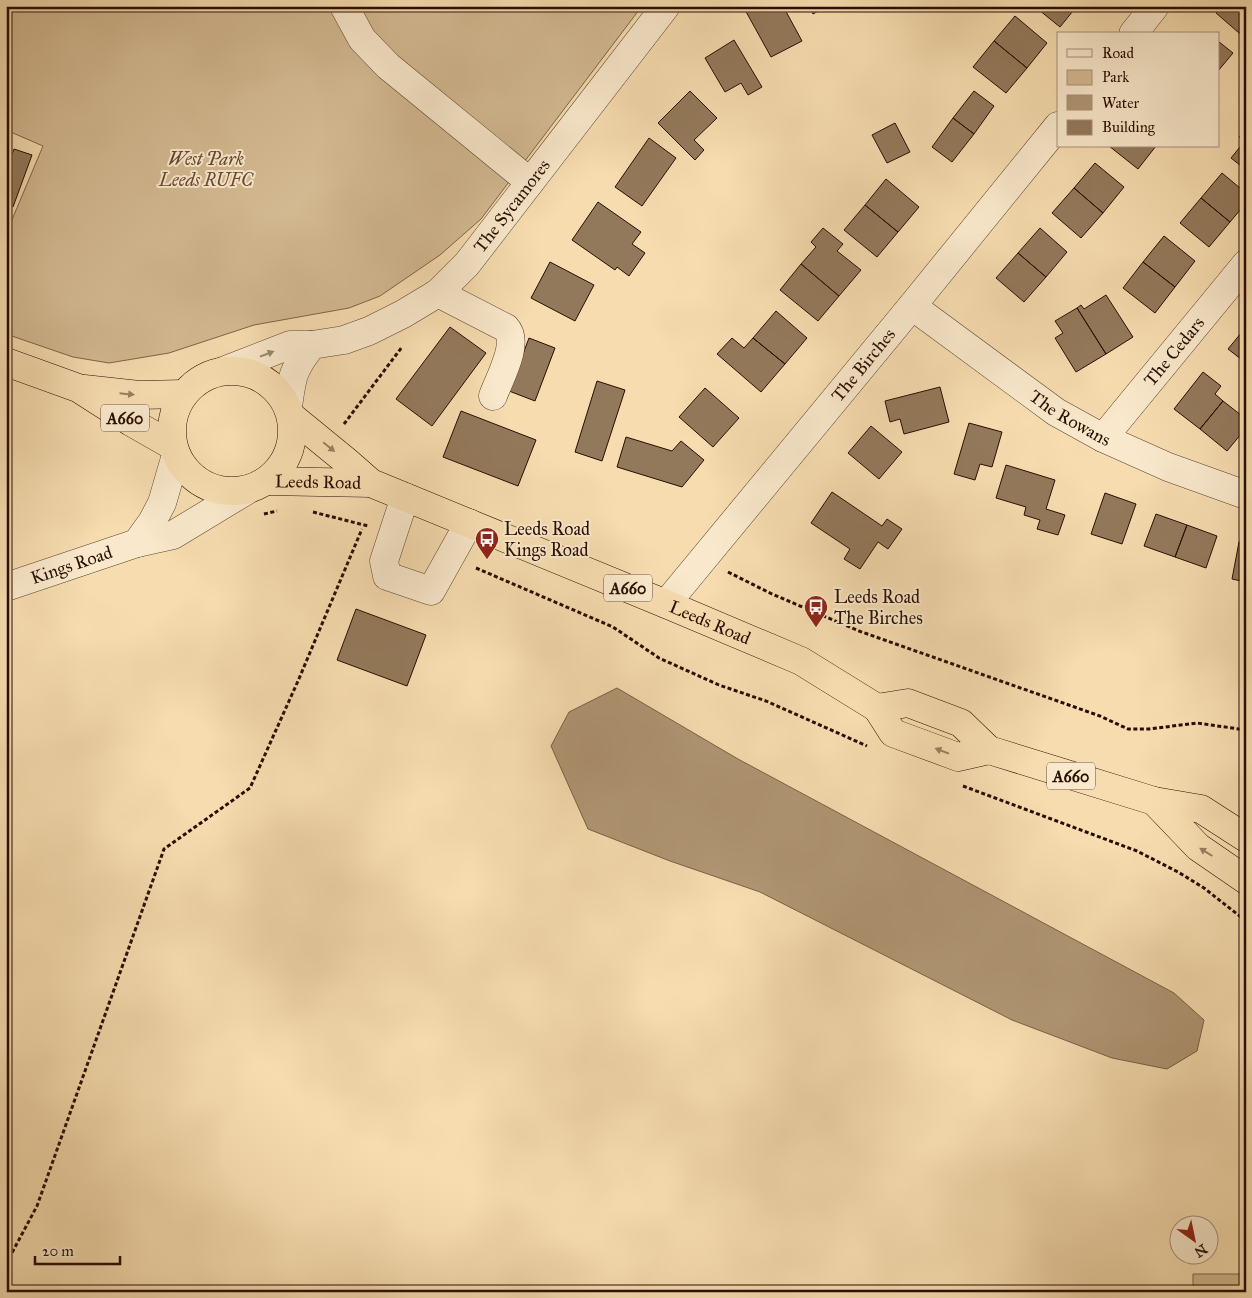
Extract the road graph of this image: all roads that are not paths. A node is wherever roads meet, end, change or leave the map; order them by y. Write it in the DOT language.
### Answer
graph roads {
  1 [pos="344,6"];
  2 [pos="666,6"];
  3 [pos="1155,6"];
  4 [pos="1135,32"];
  5 [pos="1057,127"];
  6 [pos="530,182"];
  7 [pos="1246,264"];
  8 [pos="438,293"];
  9 [pos="912,306"];
  10 [pos="312,345"];
  11 [pos="6,362"];
  12 [pos="223,371"];
  13 [pos="78,388"];
  14 [pos="184,394"];
  15 [pos="493,396"];
  16 [pos="289,412"];
  17 [pos="1103,438"];
  18 [pos="175,451"];
  19 [pos="258,485"];
  20 [pos="386,489"];
  21 [pos="1246,495"];
  22 [pos="469,523"];
  23 [pos="137,543"];
  24 [pos="6,587"];
  25 [pos="666,604"];
  26 [pos="1154,802"];
  27 [pos="1246,838"];
  28 [pos="1246,880"];
  1 -- 6 [label="street"];
  2 -- 6 [label="street, The Sycamores"];
  3 -- 4 [label="street"];
  5 -- 9 [label="street, The Birches"];
  6 -- 8 [label="street, The Sycamores"];
  7 -- 17 [label="street, The Cedars"];
  8 -- 10 [label="street, The Sycamores"];
  8 -- 15 [label="street"];
  9 -- 17 [label="street, The Rowans"];
  9 -- 25 [label="street, The Birches"];
  12 -- 10 [label="street, The Sycamores, one-way"];
  10 -- 16 [label="street"];
  11 -- 13 [label="highway, A660"];
  12 -- 14 [label="highway"];
  12 -- 16 [label="highway"];
  13 -- 14 [label="highway, A660, one-way"];
  13 -- 18 [label="highway, A660"];
  14 -- 18 [label="highway"];
  16 -- 19 [label="highway"];
  16 -- 20 [label="highway, Leeds Road / A660, one-way"];
  17 -- 21 [label="street, The Rowans"];
  18 -- 19 [label="highway"];
  18 -- 23 [label="street"];
  19 -- 20 [label="highway, Leeds Road / A660"];
  19 -- 23 [label="street, Kings Road"];
  20 -- 22 [label="highway, Leeds Road / A660"];
  20 -- 22 [label="street"];
  22 -- 25 [label="highway, Leeds Road / A660"];
  23 -- 24 [label="street, Kings Road"];
  25 -- 26 [label="highway, Leeds Road / A660"];
  26 -- 27 [label="highway, Leeds Road / A660"];
  28 -- 26 [label="highway, Leeds Road / A660, one-way"];
}
